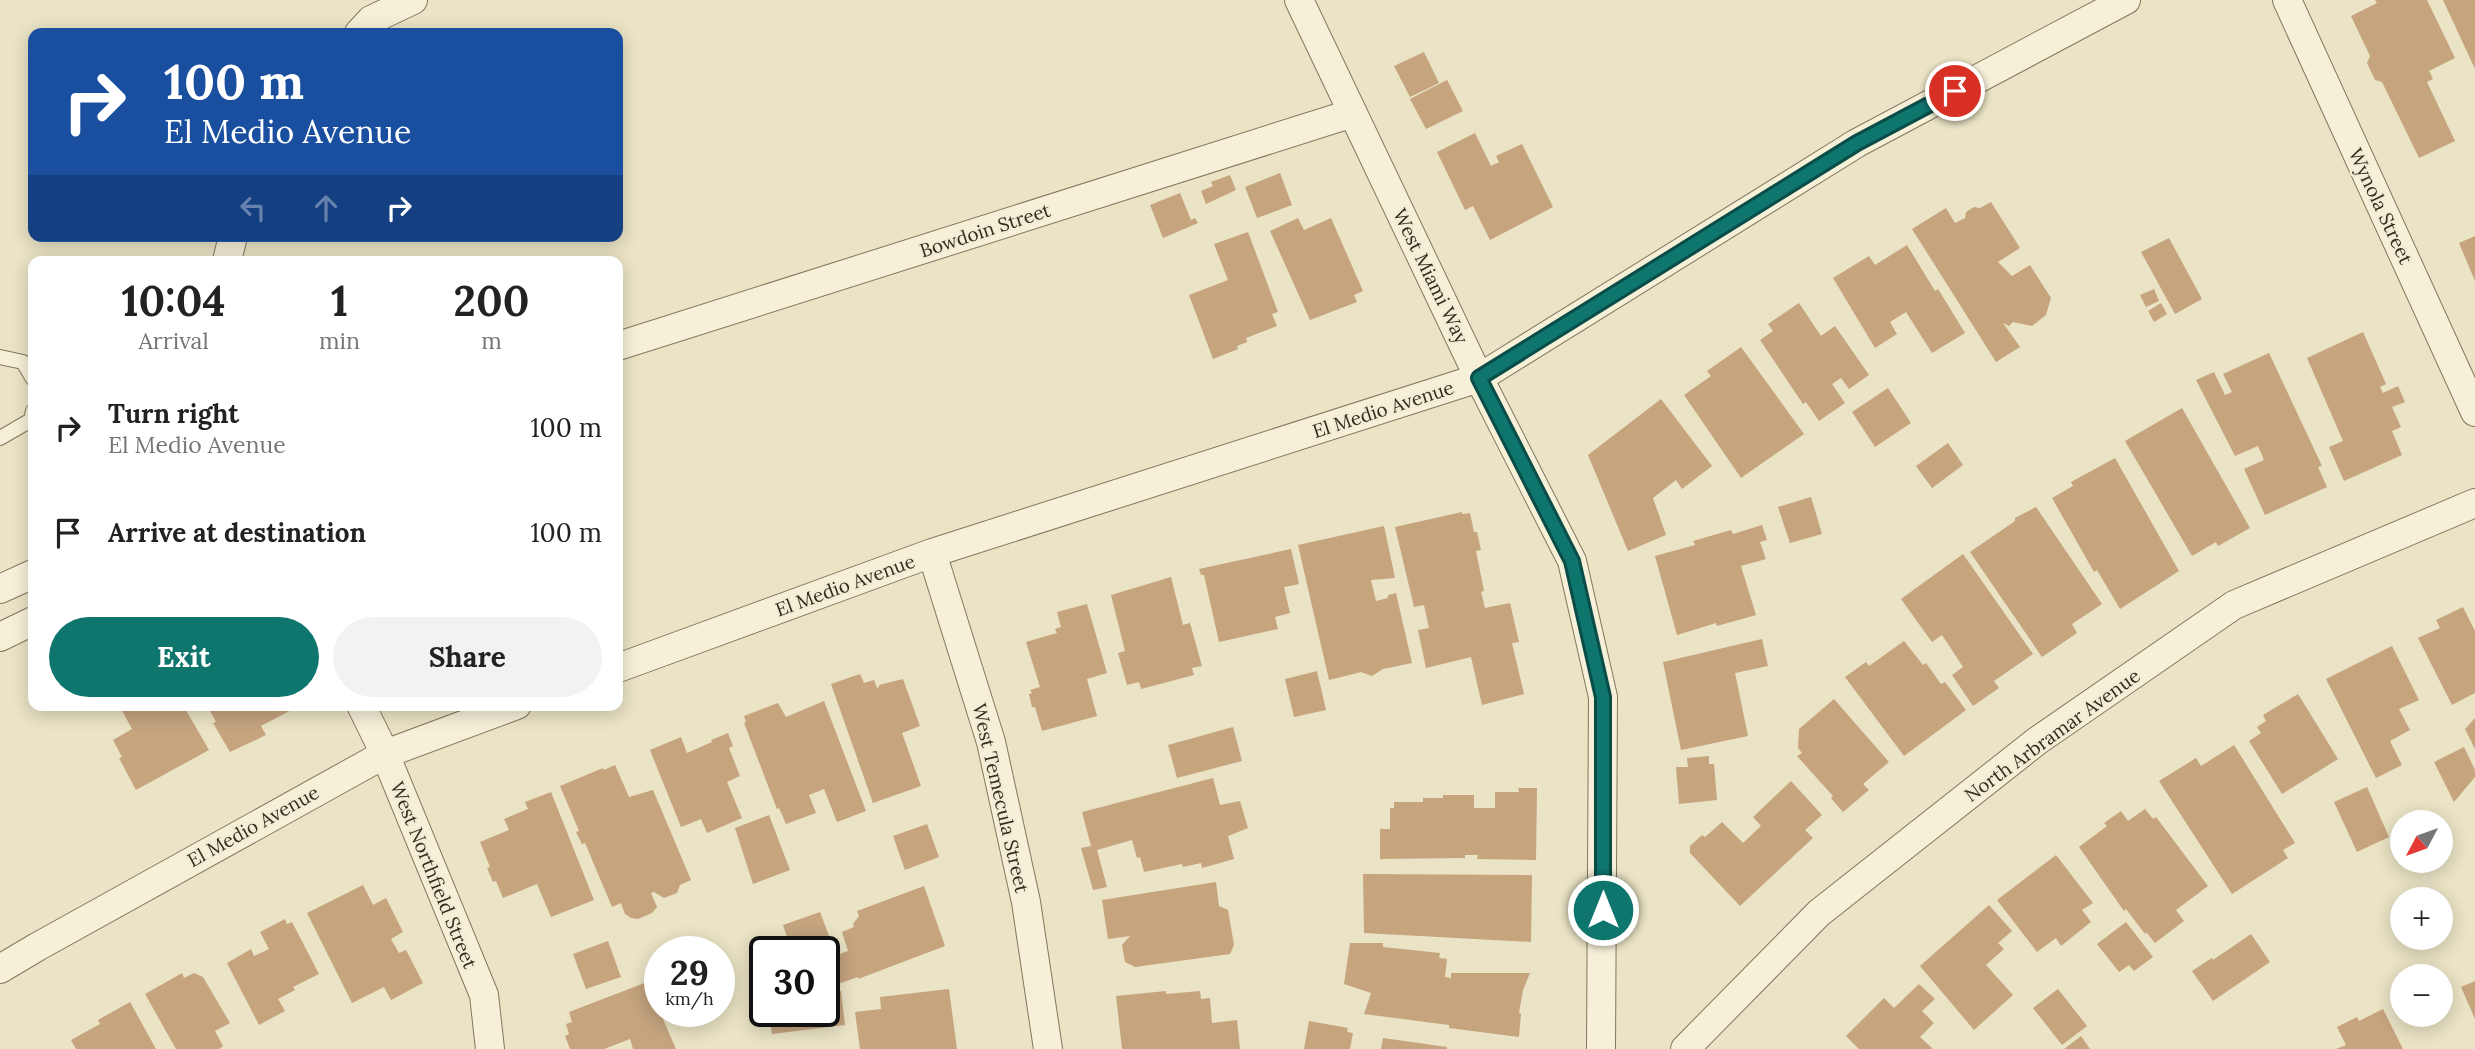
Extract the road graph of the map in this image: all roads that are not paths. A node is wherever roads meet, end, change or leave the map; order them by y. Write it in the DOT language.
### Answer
graph roads {
  1 [pos="413,0"];
  2 [pos="1299,0"];
  3 [pos="2126,0"];
  4 [pos="2287,0"];
  5 [pos="364,28"];
  6 [pos="1353,113"];
  7 [pos="623,344"];
  8 [pos="0,357"];
  9 [pos="28,370"];
  10 [pos="1479,378"];
  11 [pos="2475,412"];
  12 [pos="28,422"];
  13 [pos="0,438"];
  14 [pos="2475,503"];
  15 [pos="932,553"];
  16 [pos="28,576"];
  17 [pos="0,589"];
  18 [pos="28,623"];
  19 [pos="0,637"];
  20 [pos="623,666"];
  21 [pos="364,711"];
  22 [pos="501,711"];
  23 [pos="385,754"];
  24 [pos="0,969"];
  25 [pos="490,1049"];
  26 [pos="1048,1049"];
  27 [pos="1601,1049"];
  28 [pos="1685,1049"];
  1 -- 5 [label="street"];
  2 -- 6 [label="street, West Miami Way"];
  3 -- 10 [label="street, El Medio Avenue"];
  4 -- 11 [label="street, Wynola Street"];
  6 -- 7 [label="street, Bowdoin Street"];
  6 -- 10 [label="street, West Miami Way"];
  8 -- 9 [label="lane"];
  10 -- 15 [label="street, El Medio Avenue"];
  10 -- 27 [label="street, West Miami Way"];
  12 -- 13 [label="lane"];
  14 -- 28 [label="street, North Arbramar Avenue"];
  15 -- 20 [label="street, El Medio Avenue"];
  15 -- 26 [label="street, West Temecula Street"];
  16 -- 17 [label="street"];
  18 -- 19 [label="street"];
  21 -- 23 [label="street, West Northfield Street"];
  22 -- 23 [label="street, El Medio Avenue"];
  23 -- 24 [label="street, El Medio Avenue"];
  23 -- 25 [label="street, West Northfield Street"];
}
